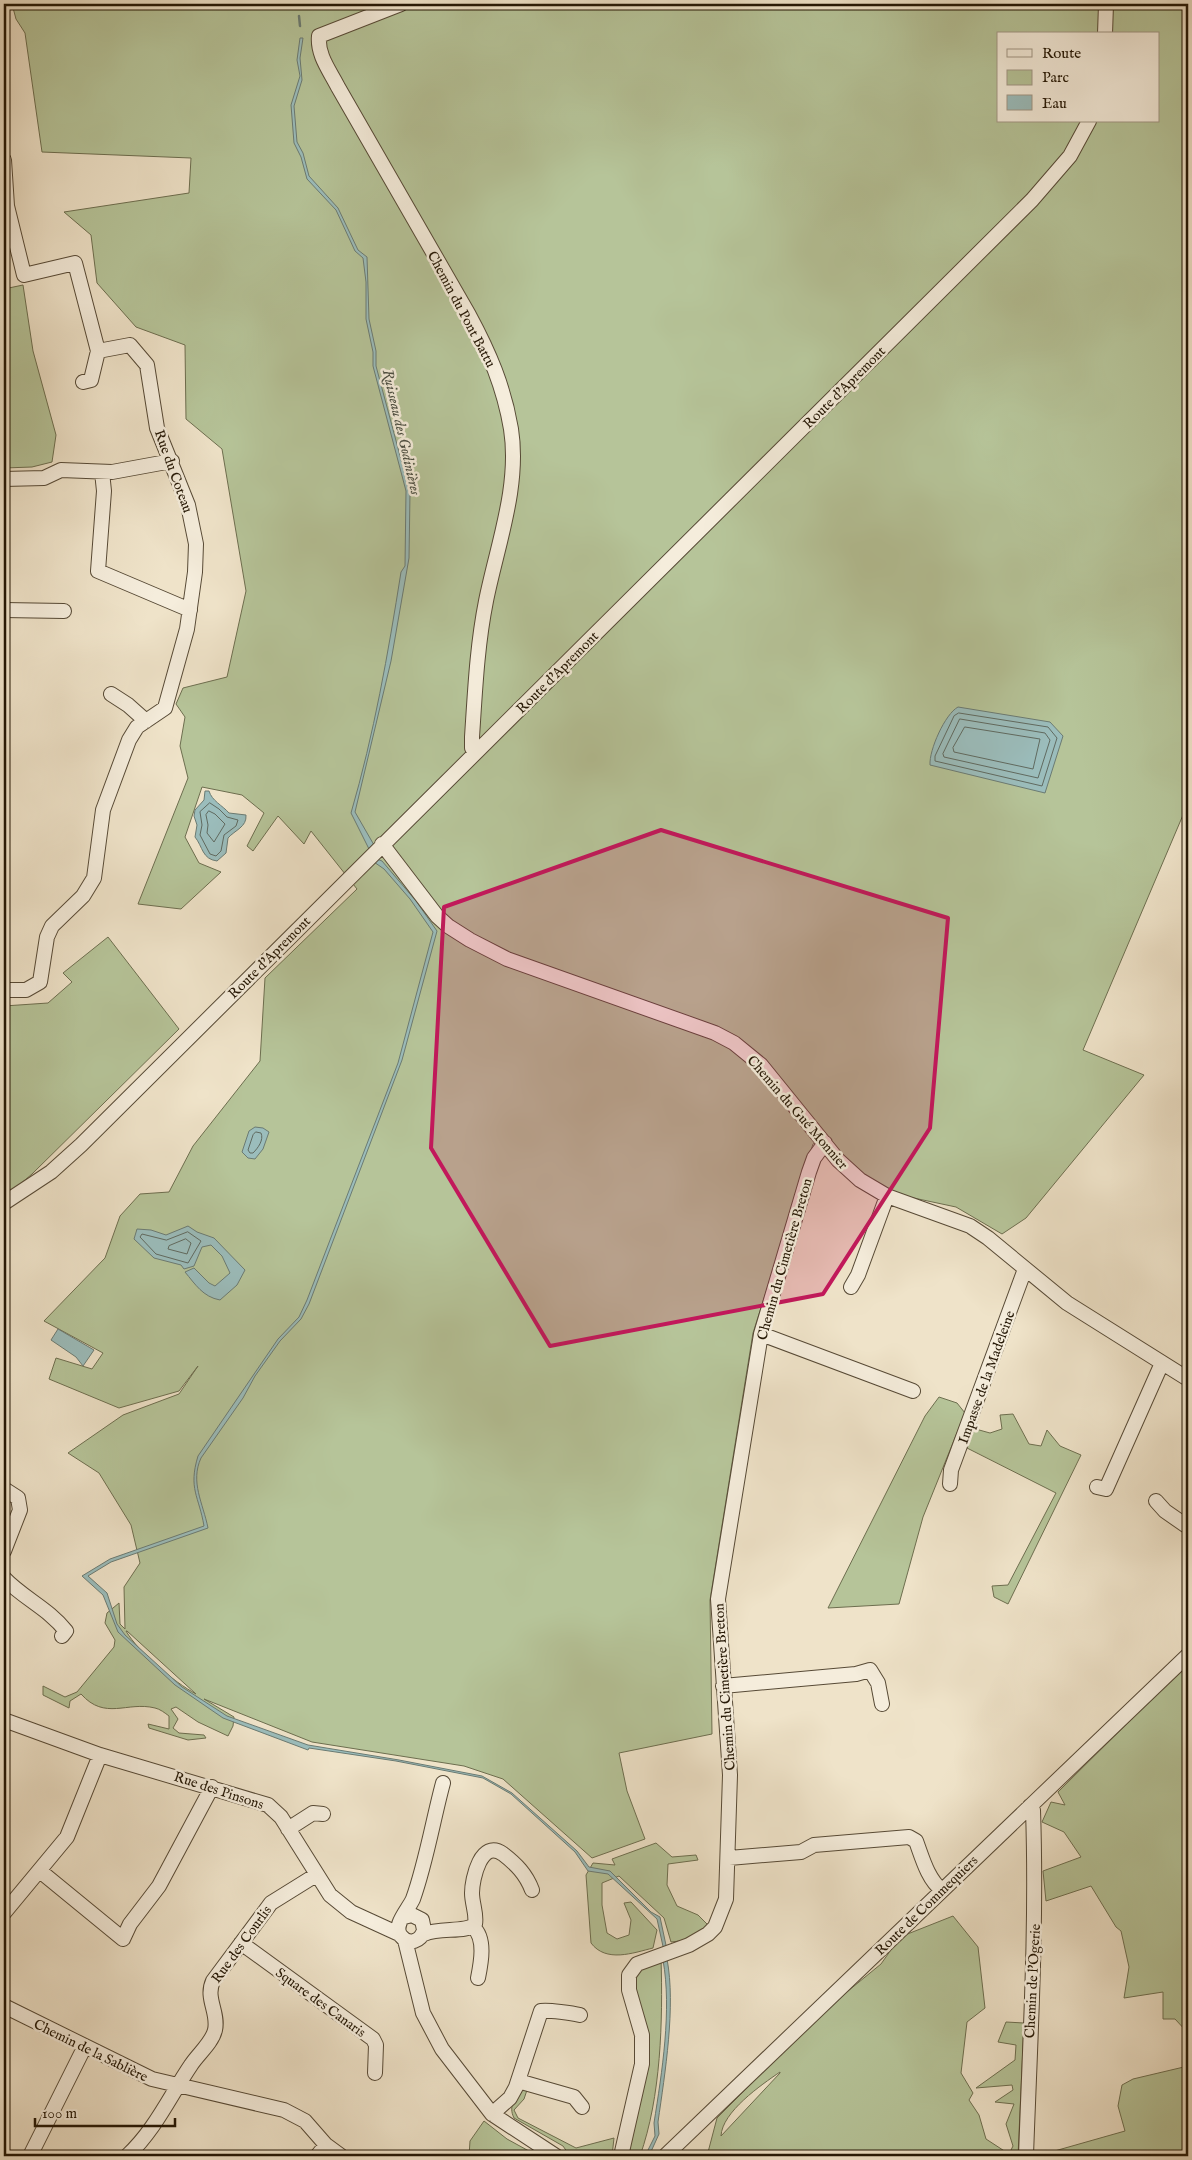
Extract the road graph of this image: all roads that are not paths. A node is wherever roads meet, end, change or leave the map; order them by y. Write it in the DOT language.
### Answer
graph roads {
  1 [pos="401,4"];
  2 [pos="1106,4"];
  3 [pos="1105,32"];
  4 [pos="1088,122"];
  5 [pos="4,160"];
  6 [pos="5,206"];
  7 [pos="98,352"];
  8 [pos="82,382"];
  9 [pos="172,461"];
  10 [pos="102,472"];
  11 [pos="4,479"];
  12 [pos="4,610"];
  13 [pos="190,610"];
  14 [pos="64,611"];
  15 [pos="111,694"];
  16 [pos="146,721"];
  17 [pos="475,753"];
  18 [pos="382,844"];
  19 [pos="4,990"];
  20 [pos="824,1143"];
  21 [pos="887,1196"];
  22 [pos="4,1203"];
  23 [pos="1025,1270"];
  24 [pos="851,1287"];
  25 [pos="761,1334"];
  26 [pos="1162,1363"];
  27 [pos="1188,1379"];
  28 [pos="914,1391"];
  29 [pos="950,1484"];
  30 [pos="1097,1487"];
  31 [pos="4,1489"];
  32 [pos="1156,1501"];
  33 [pos="1188,1527"];
  34 [pos="4,1551"];
  35 [pos="4,1578"];
  36 [pos="62,1636"];
  37 [pos="1188,1655"];
  38 [pos="723,1686"];
  39 [pos="882,1704"];
  40 [pos="4,1720"];
  41 [pos="100,1755"];
  42 [pos="443,1783"];
  43 [pos="212,1787"];
  44 [pos="1030,1806"];
  45 [pos="323,1814"];
  46 [pos="288,1829"];
  47 [pos="729,1858"];
  48 [pos="40,1871"];
  49 [pos="316,1875"];
  50 [pos="532,1890"];
  51 [pos="942,1890"];
  52 [pos="4,1913"];
  53 [pos="473,1927"];
  54 [pos="408,1928"];
  55 [pos="241,1943"];
  56 [pos="478,1978"];
  57 [pos="4,2006"];
  58 [pos="580,2015"];
  59 [pos="84,2048"];
  60 [pos="375,2074"];
  61 [pos="518,2081"];
  62 [pos="177,2086"];
  63 [pos="582,2107"];
  64 [pos="492,2114"];
  65 [pos="322,2151"];
  66 [pos="30,2156"];
  67 [pos="127,2156"];
  68 [pos="341,2156"];
  69 [pos="556,2156"];
  70 [pos="621,2156"];
  71 [pos="665,2156"];
  72 [pos="1026,2156"];
  1 -- 17 [label="street, Chemin du Pont Battu"];
  2 -- 3 [label="street"];
  4 -- 17 [label="street, Route d'Apremont"];
  5 -- 6 [label="street"];
  6 -- 7 [label="street"];
  7 -- 8 [label="street"];
  7 -- 9 [label="street, Rue du Coteau"];
  9 -- 10 [label="street"];
  9 -- 13 [label="street, Rue du Coteau"];
  10 -- 11 [label="street"];
  10 -- 13 [label="street"];
  12 -- 14 [label="street"];
  13 -- 16 [label="street, Rue du Coteau"];
  15 -- 16 [label="street"];
  16 -- 19 [label="street"];
  17 -- 18 [label="street, Route d'Apremont"];
  18 -- 20 [label="street, Chemin du Gué Monnier"];
  18 -- 22 [label="street, Route d'Apremont"];
  20 -- 21 [label="street, Chemin du Gué Monnier"];
  20 -- 25 [label="street, Chemin du Cimetière Breton"];
  21 -- 23 [label="street, Chemin du Gué Monnier"];
  21 -- 24 [label="street"];
  23 -- 26 [label="street, Chemin du Gué Monnier"];
  23 -- 29 [label="street, Impasse de la Madeleine"];
  25 -- 28 [label="street"];
  25 -- 38 [label="street, Chemin du Cimetière Breton"];
  26 -- 27 [label="street, Chemin du Gué Monnier"];
  26 -- 30 [label="street"];
  31 -- 34 [label="street"];
  32 -- 33 [label="street"];
  35 -- 36 [label="street"];
  37 -- 44 [label="street, Route de Commequiers"];
  38 -- 39 [label="street"];
  38 -- 47 [label="street, Chemin du Cimetière Breton"];
  40 -- 41 [label="street, Rue des Pinsons"];
  41 -- 43 [label="street, Rue des Pinsons"];
  41 -- 48 [label="street"];
  42 -- 54 [label="street"];
  43 -- 46 [label="street, Rue des Pinsons"];
  43 -- 48 [label="street"];
  44 -- 51 [label="street, Route de Commequiers"];
  44 -- 72 [label="street, Chemin de l'Ogerie"];
  45 -- 46 [label="street"];
  46 -- 49 [label="street, Rue des Pinsons"];
  47 -- 51 [label="street"];
  47 -- 70 [label="street, Chemin du Cimetière Breton"];
  48 -- 52 [label="street"];
  49 -- 54 [label="street, Rue des Pinsons"];
  49 -- 55 [label="street, Rue des Courlis"];
  50 -- 53 [label="street"];
  51 -- 71 [label="street, Route de Commequiers"];
  53 -- 54 [label="street, Rue des Pinsons"];
  53 -- 56 [label="street"];
  54 -- 64 [label="street"];
  55 -- 60 [label="street, Square des Canaris"];
  55 -- 62 [label="street, Rue des Courlis"];
  57 -- 59 [label="street, Chemin de la Sablière"];
  58 -- 61 [label="street"];
  59 -- 62 [label="street, Chemin de la Sablière"];
  59 -- 66 [label="street"];
  61 -- 63 [label="street"];
  61 -- 64 [label="street"];
  62 -- 65 [label="street, Chemin de la Sablière"];
  62 -- 67 [label="street, Rue des Courlis"];
  64 -- 69 [label="street"];
  65 -- 68 [label="street, Chemin de la Sablière"];
}
